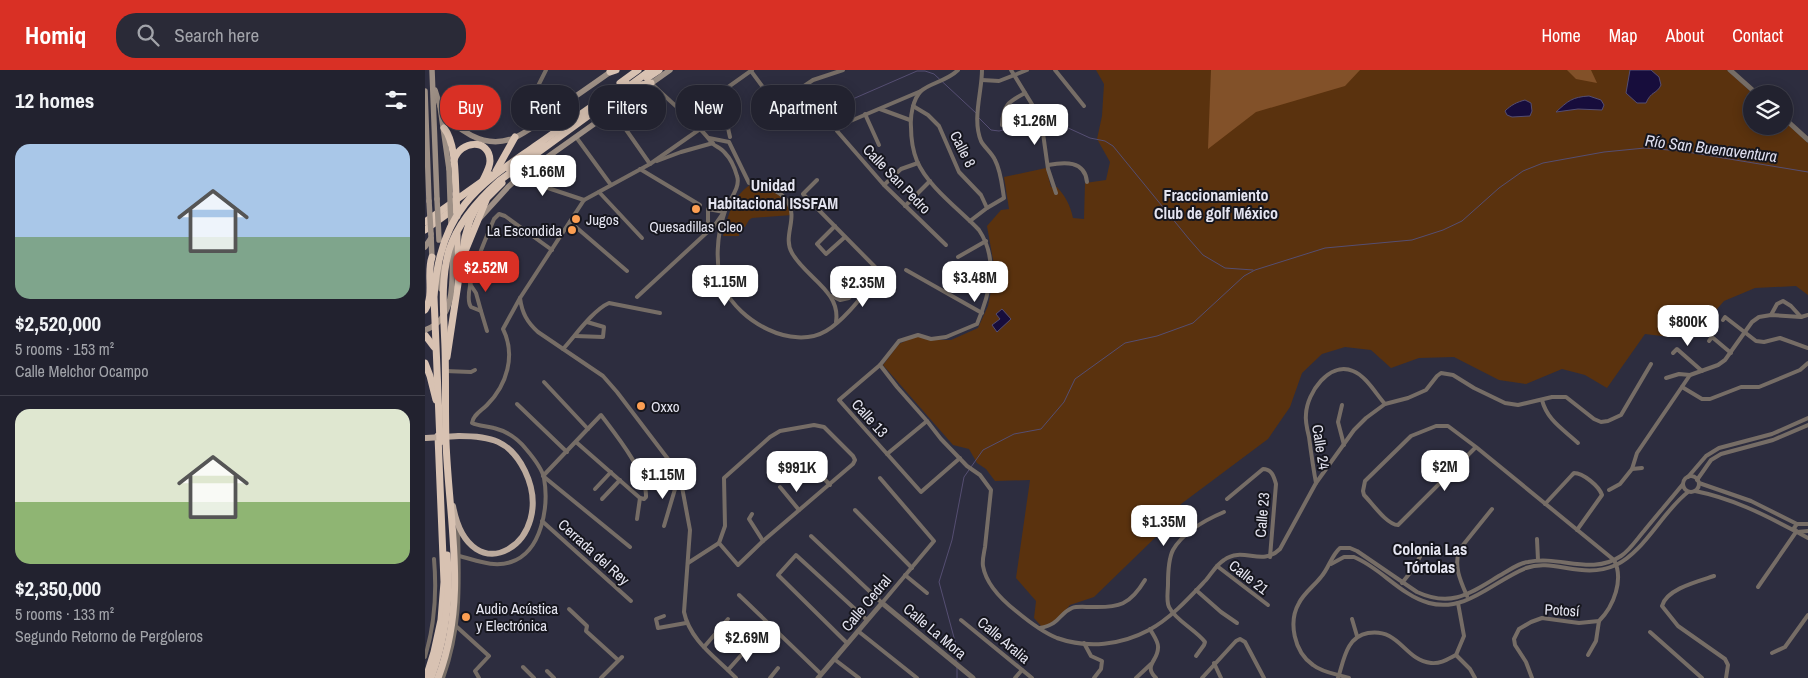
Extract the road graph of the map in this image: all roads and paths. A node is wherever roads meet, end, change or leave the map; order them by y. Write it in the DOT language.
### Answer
graph roads {
  1 [pos="432,70"];
  2 [pos="546,70"];
  3 [pos="638,70"];
  4 [pos="643,70"];
  5 [pos="651,70"];
  6 [pos="659,70"];
  7 [pos="669,70"];
  8 [pos="752,70"];
  9 [pos="843,70"];
  10 [pos="958,70"];
  11 [pos="982,70"];
  12 [pos="1011,70"];
  13 [pos="1027,70"];
  14 [pos="1055,70"];
  15 [pos="1730,70"];
  16 [pos="613,71"];
  17 [pos="832,72"];
  18 [pos="1014,76"];
  19 [pos="432,80"];
  20 [pos="982,80"];
  21 [pos="651,84"];
  22 [pos="538,85"];
  23 [pos="629,85"];
  24 [pos="645,85"];
  25 [pos="732,85"];
  26 [pos="1747,85"];
  27 [pos="425,90"];
  28 [pos="921,91"];
  29 [pos="1025,93"];
  30 [pos="440,106"];
  31 [pos="913,106"];
  32 [pos="1084,106"];
  33 [pos="676,107"];
  34 [pos="880,108"];
  35 [pos="589,113"];
  36 [pos="865,114"];
  37 [pos="910,120"];
  38 [pos="1002,125"];
  39 [pos="1793,126"];
  40 [pos="589,128"];
  41 [pos="444,130"];
  42 [pos="445,130"];
  43 [pos="461,130"];
  44 [pos="627,130"];
  45 [pos="699,130"];
  46 [pos="701,130"];
  47 [pos="729,130"];
  48 [pos="515,137"];
  49 [pos="576,137"];
  50 [pos="730,137"];
  51 [pos="709,138"];
  52 [pos="1808,140"];
  53 [pos="713,143"];
  54 [pos="879,145"];
  55 [pos="454,160"];
  56 [pos="918,163"];
  57 [pos="650,164"];
  58 [pos="1048,165"];
  59 [pos="640,169"];
  60 [pos="497,171"];
  61 [pos="505,171"];
  62 [pos="515,175"];
  63 [pos="483,180"];
  64 [pos="817,180"];
  65 [pos="929,181"];
  66 [pos="1087,182"];
  67 [pos="884,185"];
  68 [pos="611,186"];
  69 [pos="599,192"];
  70 [pos="1056,193"];
  71 [pos="584,200"];
  72 [pos="699,205"];
  73 [pos="905,206"];
  74 [pos="987,208"];
  75 [pos="724,212"];
  76 [pos="971,221"];
  77 [pos="425,222"];
  78 [pos="570,222"];
  79 [pos="835,226"];
  80 [pos="708,231"];
  81 [pos="429,234"];
  82 [pos="845,237"];
  83 [pos="641,238"];
  84 [pos="986,241"];
  85 [pos="946,245"];
  86 [pos="425,247"];
  87 [pos="551,250"];
  88 [pos="432,257"];
  89 [pos="958,257"];
  90 [pos="463,259"];
  91 [pos="876,268"];
  92 [pos="906,270"];
  93 [pos="627,271"];
  94 [pos="459,277"];
  95 [pos="470,284"];
  96 [pos="831,295"];
  97 [pos="637,297"];
  98 [pos="520,298"];
  99 [pos="425,310"];
  100 [pos="481,311"];
  101 [pos="660,313"];
  102 [pos="981,313"];
  103 [pos="1771,314"];
  104 [pos="1808,315"];
  105 [pos="1801,317"];
  106 [pos="1723,320"];
  107 [pos="587,322"];
  108 [pos="836,322"];
  109 [pos="425,330"];
  110 [pos="487,331"];
  111 [pos="1744,332"];
  112 [pos="425,335"];
  113 [pos="575,336"];
  114 [pos="1709,341"];
  115 [pos="1807,346"];
  116 [pos="434,347"];
  117 [pos="563,349"];
  118 [pos="1673,353"];
  119 [pos="1731,353"];
  120 [pos="425,363"];
  121 [pos="1808,363"];
  122 [pos="881,364"];
  123 [pos="1651,364"];
  124 [pos="475,370"];
  125 [pos="445,371"];
  126 [pos="1702,371"];
  127 [pos="1690,375"];
  128 [pos="1666,378"];
  129 [pos="544,382"];
  130 [pos="1682,387"];
  131 [pos="436,398"];
  132 [pos="1542,400"];
  133 [pos="517,404"];
  134 [pos="1342,404"];
  135 [pos="1385,404"];
  136 [pos="1808,418"];
  137 [pos="927,421"];
  138 [pos="1808,425"];
  139 [pos="588,429"];
  140 [pos="425,438"];
  141 [pos="576,442"];
  142 [pos="1578,443"];
  143 [pos="1344,446"];
  144 [pos="1476,447"];
  145 [pos="567,452"];
  146 [pos="887,454"];
  147 [pos="960,458"];
  148 [pos="809,462"];
  149 [pos="1642,468"];
  150 [pos="1632,469"];
  151 [pos="611,472"];
  152 [pos="543,476"];
  153 [pos="1689,477"];
  154 [pos="880,478"];
  155 [pos="678,479"];
  156 [pos="620,480"];
  157 [pos="1698,482"];
  158 [pos="449,483"];
  159 [pos="1316,483"];
  160 [pos="1683,484"];
  161 [pos="830,485"];
  162 [pos="780,487"];
  163 [pos="595,489"];
  164 [pos="1609,490"];
  165 [pos="1695,491"];
  166 [pos="1688,492"];
  167 [pos="602,499"];
  168 [pos="642,499"];
  169 [pos="1227,499"];
  170 [pos="1545,504"];
  171 [pos="1492,509"];
  172 [pos="799,510"];
  173 [pos="855,510"];
  174 [pos="1224,512"];
  175 [pos="752,514"];
  176 [pos="637,519"];
  177 [pos="542,521"];
  178 [pos="1797,524"];
  179 [pos="1808,524"];
  180 [pos="664,526"];
  181 [pos="458,528"];
  182 [pos="1577,530"];
  183 [pos="1808,531"];
  184 [pos="1796,532"];
  185 [pos="811,536"];
  186 [pos="1808,538"];
  187 [pos="1537,539"];
  188 [pos="763,541"];
  189 [pos="719,543"];
  190 [pos="630,547"];
  191 [pos="1425,548"];
  192 [pos="459,556"];
  193 [pos="1270,557"];
  194 [pos="434,559"];
  195 [pos="1538,560"];
  196 [pos="1614,560"];
  197 [pos="688,563"];
  198 [pos="1329,565"];
  199 [pos="1617,565"];
  200 [pos="1217,566"];
  201 [pos="912,568"];
  202 [pos="905,575"];
  203 [pos="1714,576"];
  204 [pos="1145,580"];
  205 [pos="1402,582"];
  206 [pos="1399,587"];
  207 [pos="1758,587"];
  208 [pos="1196,590"];
  209 [pos="927,593"];
  210 [pos="739,595"];
  211 [pos="1468,598"];
  212 [pos="631,601"];
  213 [pos="1457,601"];
  214 [pos="882,603"];
  215 [pos="1268,605"];
  216 [pos="569,609"];
  217 [pos="1173,613"];
  218 [pos="1808,615"];
  219 [pos="664,616"];
  220 [pos="728,619"];
  221 [pos="1352,619"];
  222 [pos="867,620"];
  223 [pos="961,620"];
  224 [pos="1599,621"];
  225 [pos="686,623"];
  226 [pos="1237,623"];
  227 [pos="457,627"];
  228 [pos="1040,628"];
  229 [pos="1150,629"];
  230 [pos="858,631"];
  231 [pos="425,632"];
  232 [pos="1650,632"];
  233 [pos="1357,636"];
  234 [pos="431,638"];
  235 [pos="752,643"];
  236 [pos="847,643"];
  237 [pos="1084,643"];
  238 [pos="704,647"];
  239 [pos="1773,653"];
  240 [pos="1456,654"];
  241 [pos="1588,655"];
  242 [pos="1196,656"];
  243 [pos="425,657"];
  244 [pos="835,659"];
  245 [pos="1214,663"];
  246 [pos="1151,664"];
  247 [pos="523,667"];
  248 [pos="777,668"];
  249 [pos="728,670"];
  250 [pos="1022,670"];
  251 [pos="547,671"];
  252 [pos="819,676"];
  253 [pos="1339,676"];
  254 [pos="426,678"];
  255 [pos="431,678"];
  256 [pos="437,678"];
  257 [pos="443,678"];
  258 [pos="479,678"];
  259 [pos="534,678"];
  260 [pos="554,678"];
  261 [pos="601,678"];
  262 [pos="736,678"];
  263 [pos="770,678"];
  264 [pos="859,678"];
  265 [pos="917,678"];
  266 [pos="973,678"];
  267 [pos="1015,678"];
  268 [pos="1032,678"];
  269 [pos="1094,678"];
  270 [pos="1136,678"];
  271 [pos="1156,678"];
  272 [pos="1202,678"];
  273 [pos="1221,678"];
  274 [pos="1264,678"];
  275 [pos="1349,678"];
  276 [pos="1475,678"];
  277 [pos="1532,678"];
  278 [pos="1702,678"];
  279 [pos="1726,678"];
  1 -- 19 [label="main road"];
  2 -- 22 [label="street"];
  3 -- 60 [label="highway"];
  4 -- 255 [label="highway, bridge"];
  5 -- 23 [label="highway"];
  5 -- 256 [label="highway, bridge"];
  6 -- 62 [label="highway, bridge"];
  7 -- 21 [label="main road"];
  8 -- 17 [label="street"];
  8 -- 25 [label="street"];
  9 -- 17 [label="street"];
  10 -- 28 [label="street, Calle San Pedro"];
  11 -- 20 [label="street"];
  12 -- 18 [label="street"];
  13 -- 18 [label="street"];
  14 -- 32 [label="street"];
  15 -- 26 [label="street"];
  16 -- 48 [label="main road"];
  18 -- 20 [label="street"];
  18 -- 29 [label="street"];
  19 -- 30 [label="main road"];
  19 -- 125 [label="main road, bridge"];
  20 -- 74 [label="street"];
  21 -- 24 [label="highway"];
  21 -- 33 [label="street"];
  27 -- 81 [label="main road, bridge"];
  28 -- 31 [label="street"];
  28 -- 34 [label="street, Calle San Pedro"];
  29 -- 38 [label="street"];
  29 -- 58 [label="street"];
  31 -- 37 [label="street"];
  31 -- 74 [label="street, Calle 8"];
  34 -- 36 [label="street, Calle San Pedro"];
  34 -- 37 [label="street"];
  35 -- 61 [label="highway"];
  36 -- 54 [label="street"];
  36 -- 67 [label="street, Calle San Pedro"];
  37 -- 56 [label="street"];
  39 -- 52 [label="street"];
  40 -- 49 [label="main road"];
  41 -- 109 [label="main road, bridge"];
  42 -- 55 [label="highway"];
  43 -- 48 [label="main road"];
  44 -- 57 [label="street"];
  45 -- 57 [label="street"];
  46 -- 51 [label="street"];
  47 -- 50 [label="street"];
  48 -- 60 [label="highway"];
  49 -- 62 [label="main road"];
  49 -- 68 [label="street"];
  51 -- 53 [label="street"];
  51 -- 96 [label="street"];
  53 -- 57 [label="street"];
  53 -- 75 [label="street"];
  55 -- 63 [label="highway"];
  55 -- 94 [label="highway, bridge"];
  56 -- 65 [label="street"];
  56 -- 67 [label="street"];
  57 -- 59 [label="street"];
  58 -- 66 [label="street"];
  58 -- 70 [label="street"];
  59 -- 68 [label="street"];
  59 -- 72 [label="street"];
  60 -- 63 [label="highway"];
  61 -- 81 [label="highway"];
  61 -- 90 [label="highway"];
  62 -- 71 [label="street"];
  62 -- 90 [label="highway"];
  63 -- 77 [label="highway"];
  64 -- 79 [label="street"];
  65 -- 73 [label="street"];
  65 -- 76 [label="street"];
  67 -- 73 [label="street, Calle San Pedro"];
  68 -- 69 [label="street"];
  69 -- 71 [label="street"];
  69 -- 83 [label="street"];
  71 -- 78 [label="street"];
  73 -- 85 [label="street, Calle San Pedro"];
  74 -- 76 [label="street"];
  75 -- 80 [label="street"];
  75 -- 80 [label="street"];
  75 -- 108 [label="street"];
  76 -- 84 [label="street"];
  78 -- 87 [label="street"];
  78 -- 93 [label="street"];
  79 -- 82 [label="street"];
  79 -- 82 [label="street"];
  80 -- 97 [label="street"];
  81 -- 86 [label="main road"];
  81 -- 88 [label="main road"];
  82 -- 91 [label="street"];
  84 -- 89 [label="street"];
  84 -- 102 [label="street"];
  87 -- 95 [label="street"];
  87 -- 98 [label="street"];
  88 -- 99 [label="highway"];
  88 -- 116 [label="main road"];
  90 -- 94 [label="highway"];
  91 -- 96 [label="street"];
  91 -- 108 [label="street"];
  92 -- 102 [label="street"];
  94 -- 125 [label="highway"];
  95 -- 100 [label="street"];
  95 -- 100 [label="street"];
  96 -- 108 [label="street"];
  98 -- 117 [label="street"];
  98 -- 152 [label="street"];
  100 -- 110 [label="street"];
  101 -- 107 [label="street"];
  102 -- 122 [label="street"];
  103 -- 105 [label="street"];
  103 -- 105 [label="street"];
  103 -- 111 [label="street"];
  104 -- 105 [label="street"];
  106 -- 111 [label="street"];
  107 -- 113 [label="street"];
  107 -- 113 [label="street"];
  111 -- 115 [label="street"];
  111 -- 119 [label="street"];
  112 -- 116 [label="highway"];
  113 -- 117 [label="street"];
  114 -- 119 [label="street"];
  116 -- 131 [label="main road"];
  117 -- 155 [label="street"];
  118 -- 126 [label="street"];
  119 -- 126 [label="street"];
  120 -- 131 [label="highway"];
  121 -- 130 [label="street"];
  122 -- 137 [label="street"];
  122 -- 146 [label="street, Calle 13"];
  123 -- 132 [label="street"];
  124 -- 125 [label="street"];
  125 -- 158 [label="highway"];
  126 -- 127 [label="street"];
  127 -- 128 [label="street"];
  127 -- 130 [label="street"];
  129 -- 139 [label="street"];
  130 -- 150 [label="street"];
  131 -- 254 [label="highway"];
  132 -- 135 [label="street"];
  132 -- 142 [label="street"];
  133 -- 145 [label="street"];
  134 -- 143 [label="street"];
  135 -- 143 [label="street"];
  135 -- 159 [label="street, Calle 24"];
  136 -- 153 [label="street"];
  137 -- 146 [label="street"];
  137 -- 147 [label="street"];
  138 -- 157 [label="street"];
  139 -- 141 [label="street"];
  139 -- 168 [label="street"];
  140 -- 181 [label="main road, bridge"];
  141 -- 145 [label="street"];
  141 -- 151 [label="street"];
  143 -- 159 [label="street"];
  144 -- 144 [label="street"];
  144 -- 170 [label="street"];
  145 -- 152 [label="street"];
  146 -- 147 [label="street, Calle 13"];
  147 -- 228 [label="street"];
  148 -- 161 [label="street"];
  149 -- 150 [label="street"];
  150 -- 164 [label="street"];
  151 -- 156 [label="street"];
  151 -- 163 [label="street"];
  152 -- 177 [label="street"];
  152 -- 190 [label="street"];
  153 -- 157 [label="street"];
  153 -- 160 [label="street"];
  154 -- 201 [label="street, Calle Cedral"];
  155 -- 180 [label="street"];
  155 -- 197 [label="street"];
  156 -- 167 [label="street"];
  156 -- 168 [label="street"];
  157 -- 165 [label="street"];
  157 -- 178 [label="street"];
  158 -- 181 [label="main road"];
  158 -- 256 [label="highway"];
  159 -- 193 [label="street"];
  160 -- 166 [label="street"];
  160 -- 196 [label="street"];
  161 -- 172 [label="street"];
  161 -- 189 [label="street"];
  162 -- 172 [label="street"];
  165 -- 166 [label="street"];
  165 -- 184 [label="street"];
  166 -- 199 [label="street"];
  168 -- 176 [label="street"];
  169 -- 193 [label="street, Calle 23"];
  170 -- 182 [label="street"];
  170 -- 182 [label="street"];
  171 -- 211 [label="street"];
  172 -- 188 [label="street"];
  173 -- 201 [label="street"];
  174 -- 217 [label="street"];
  175 -- 188 [label="street"];
  177 -- 192 [label="street"];
  177 -- 212 [label="street, Cerrada del Rey"];
  178 -- 179 [label="street"];
  178 -- 184 [label="street"];
  181 -- 192 [label="street"];
  182 -- 196 [label="street"];
  183 -- 184 [label="street"];
  184 -- 186 [label="street"];
  184 -- 207 [label="street"];
  185 -- 214 [label="street"];
  187 -- 195 [label="street"];
  188 -- 189 [label="street"];
  189 -- 197 [label="street"];
  191 -- 205 [label="street"];
  192 -- 227 [label="street"];
  193 -- 200 [label="street"];
  194 -- 234 [label="street"];
  195 -- 196 [label="street"];
  195 -- 211 [label="street"];
  196 -- 199 [label="street"];
  197 -- 225 [label="street"];
  198 -- 205 [label="street"];
  198 -- 206 [label="street"];
  198 -- 253 [label="street"];
  199 -- 211 [label="street"];
  199 -- 224 [label="street, Potosí"];
  200 -- 208 [label="street"];
  200 -- 215 [label="street, Calle 21"];
  201 -- 202 [label="street, Calle Cedral"];
  202 -- 209 [label="street"];
  202 -- 214 [label="street, Calle Cedral"];
  203 -- 279 [label="street"];
  204 -- 228 [label="street"];
  205 -- 206 [label="street"];
  205 -- 213 [label="street"];
  206 -- 213 [label="street"];
  208 -- 217 [label="street"];
  208 -- 226 [label="street"];
  210 -- 252 [label="street"];
  211 -- 213 [label="street"];
  213 -- 240 [label="street"];
  214 -- 222 [label="street, Calle Cedral"];
  214 -- 266 [label="street, Calle La Mora"];
  216 -- 261 [label="street"];
  217 -- 229 [label="street"];
  217 -- 242 [label="street"];
  218 -- 239 [label="street"];
  219 -- 225 [label="street"];
  220 -- 238 [label="street"];
  221 -- 233 [label="street"];
  222 -- 230 [label="street, Calle Cedral"];
  222 -- 236 [label="street"];
  223 -- 250 [label="street, Calle Aralia"];
  224 -- 241 [label="street"];
  224 -- 277 [label="street, Potosí"];
  225 -- 238 [label="street"];
  227 -- 257 [label="street"];
  227 -- 258 [label="street"];
  228 -- 237 [label="street"];
  229 -- 237 [label="street"];
  229 -- 246 [label="street"];
  230 -- 236 [label="street, Calle Cedral"];
  230 -- 265 [label="street"];
  231 -- 234 [label="street"];
  232 -- 278 [label="street"];
  233 -- 240 [label="street"];
  233 -- 253 [label="street"];
  234 -- 243 [label="street"];
  235 -- 249 [label="street"];
  236 -- 244 [label="street, Calle Cedral"];
  237 -- 269 [label="street"];
  238 -- 249 [label="street"];
  240 -- 276 [label="street"];
  244 -- 252 [label="street, Calle Cedral"];
  244 -- 264 [label="street"];
  245 -- 272 [label="street"];
  245 -- 273 [label="street"];
  245 -- 274 [label="street"];
  246 -- 270 [label="street"];
  246 -- 271 [label="street"];
  247 -- 259 [label="street"];
  248 -- 263 [label="street"];
  249 -- 262 [label="street"];
  250 -- 267 [label="street"];
  250 -- 268 [label="street, Calle Aralia"];
  251 -- 260 [label="street"];
  253 -- 275 [label="street"];
}
